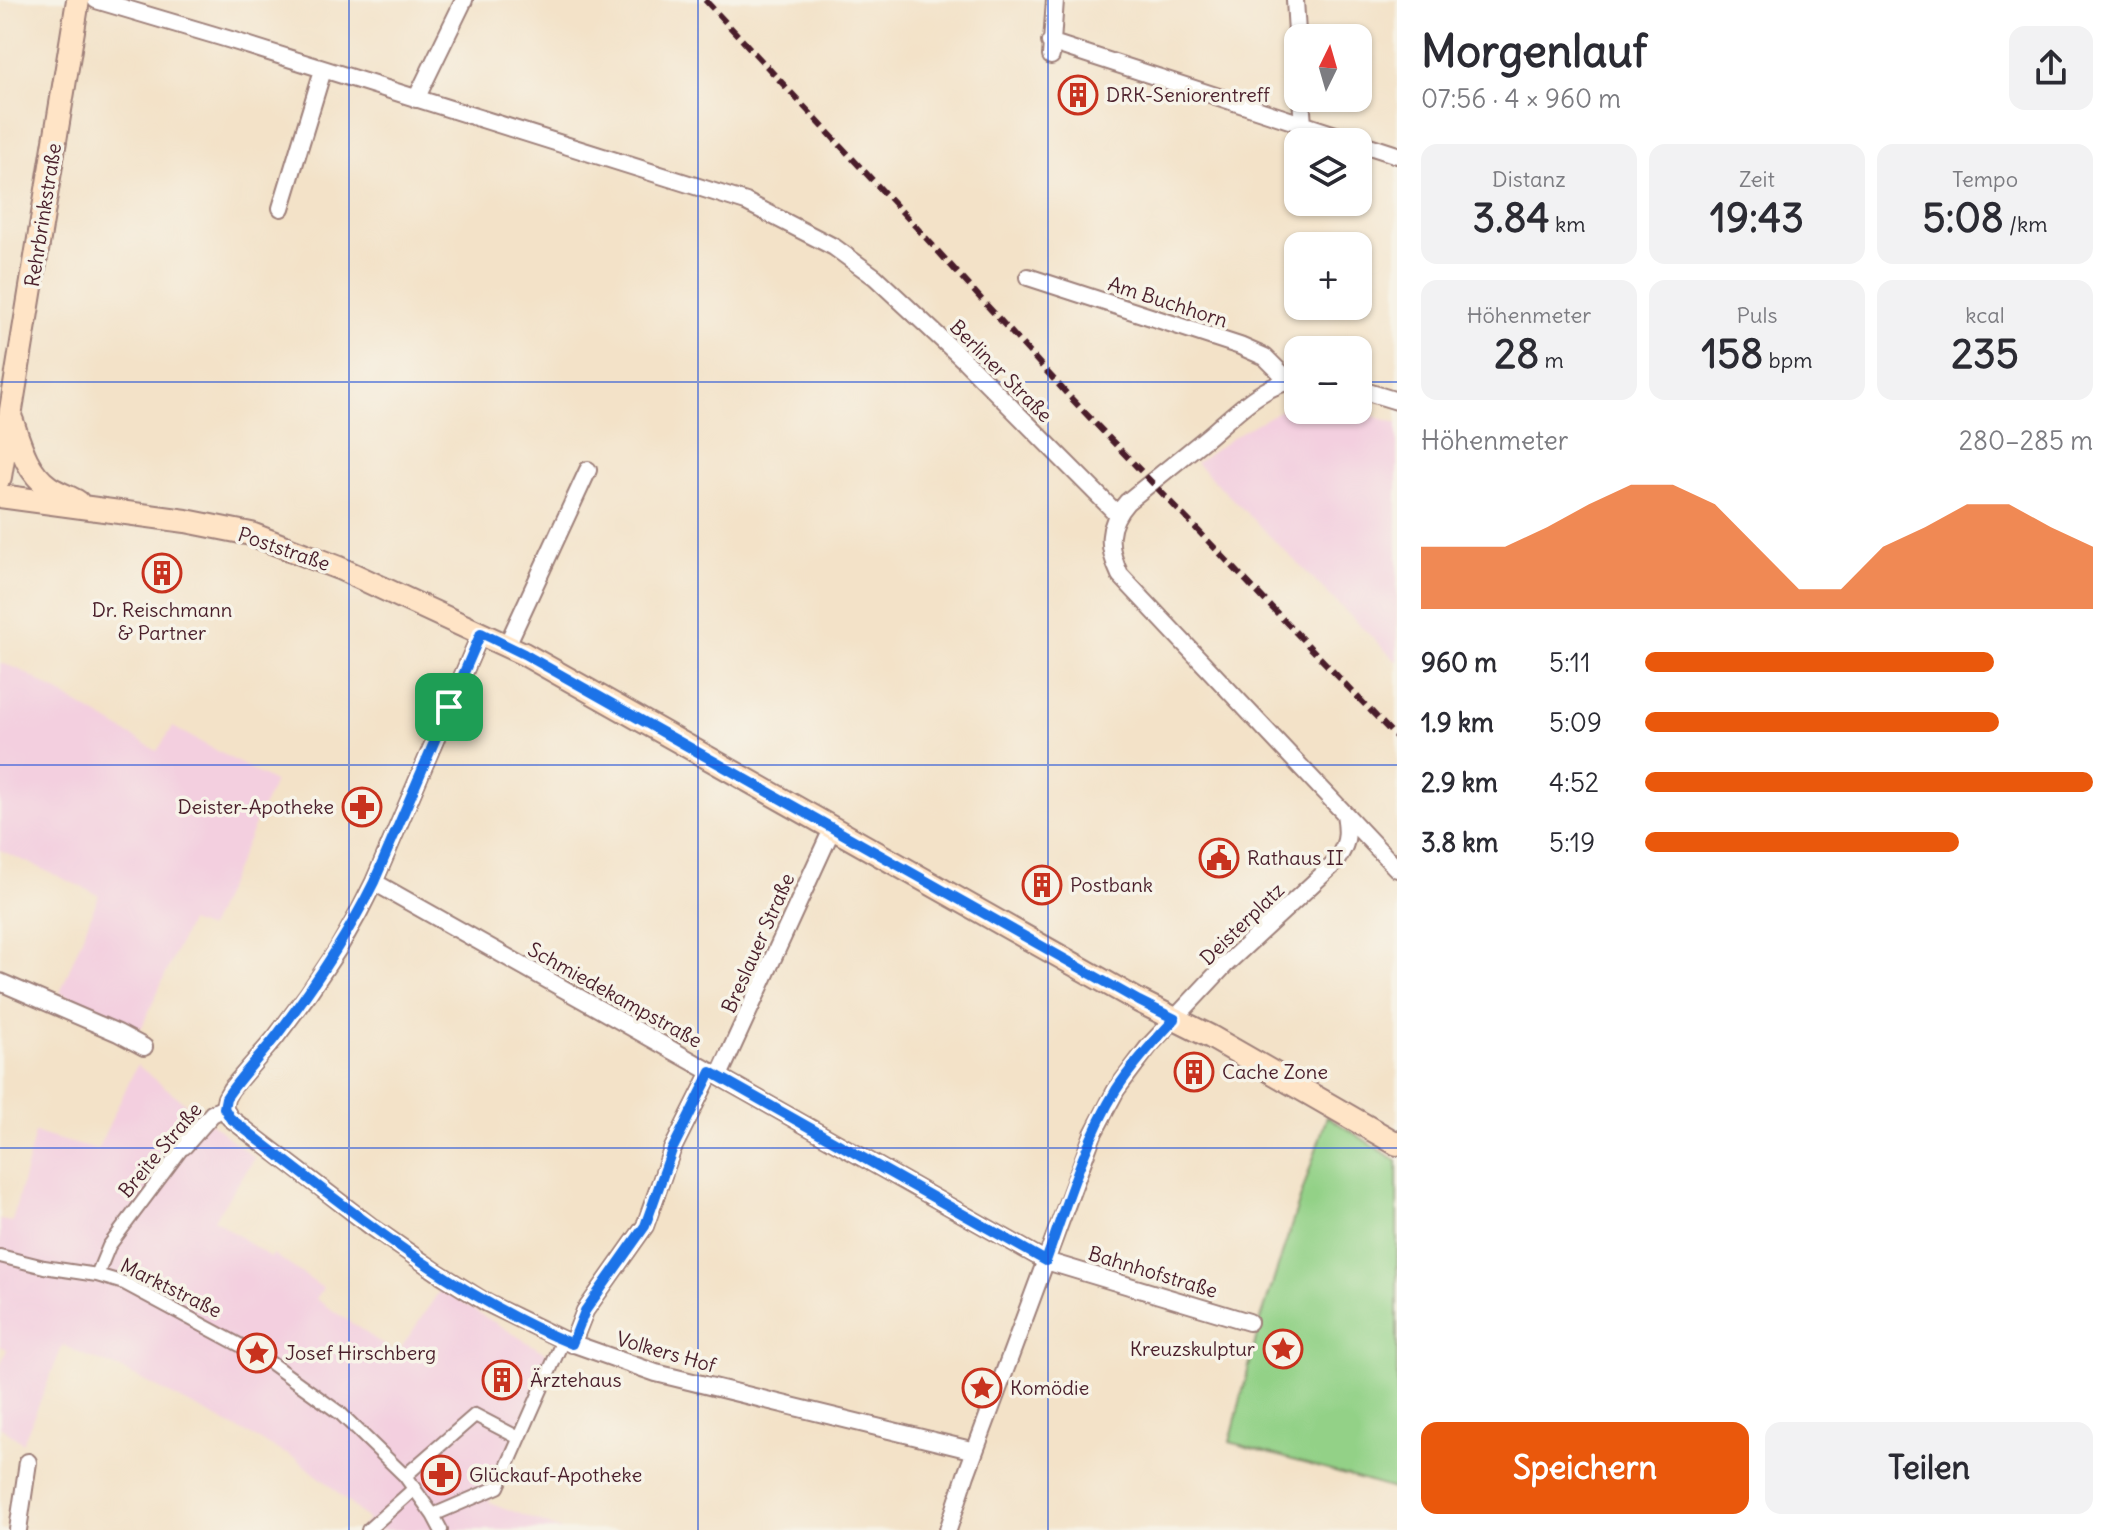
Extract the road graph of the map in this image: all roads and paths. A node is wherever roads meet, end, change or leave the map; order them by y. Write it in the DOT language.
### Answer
graph roads {
  1 [pos="78,0"];
  2 [pos="96,0"];
  3 [pos="464,0"];
  4 [pos="1055,0"];
  5 [pos="1295,0"];
  6 [pos="1296,24"];
  7 [pos="323,70"];
  8 [pos="416,99"];
  9 [pos="1302,112"];
  10 [pos="1303,124"];
  11 [pos="1397,155"];
  12 [pos="281,208"];
  13 [pos="1028,277"];
  14 [pos="1284,372"];
  15 [pos="1284,382"];
  16 [pos="1372,393"];
  17 [pos="1397,401"];
  18 [pos="10,418"];
  19 [pos="588,470"];
  20 [pos="0,477"];
  21 [pos="0,496"];
  22 [pos="93,510"];
  23 [pos="1117,514"];
  24 [pos="481,633"];
  25 [pos="507,645"];
  26 [pos="1345,814"];
  27 [pos="833,827"];
  28 [pos="1397,869"];
  29 [pos="374,882"];
  30 [pos="0,982"];
  31 [pos="1175,1019"];
  32 [pos="144,1047"];
  33 [pos="715,1074"];
  34 [pos="224,1108"];
  35 [pos="1397,1144"];
  36 [pos="184,1146"];
  37 [pos="0,1256"];
  38 [pos="1046,1261"];
  39 [pos="97,1275"];
  40 [pos="1249,1322"];
  41 [pos="568,1342"];
  42 [pos="519,1438"];
  43 [pos="975,1451"];
  44 [pos="28,1462"];
  45 [pos="405,1476"];
  46 [pos="415,1488"];
  47 [pos="433,1515"];
  48 [pos="18,1530"];
  49 [pos="368,1530"];
  50 [pos="441,1530"];
  51 [pos="948,1530"];
  1 -- 18 [label="main road, Rehrbrinkstraße"];
  2 -- 7 [label="street, Berliner Straße"];
  3 -- 8 [label="street"];
  4 -- 10 [label="street"];
  5 -- 6 [label="street"];
  7 -- 8 [label="street, Berliner Straße"];
  7 -- 12 [label="street"];
  8 -- 23 [label="street, Berliner Straße"];
  9 -- 10 [label="street"];
  10 -- 11 [label="street"];
  13 -- 14 [label="street, Am Buchhorn"];
  15 -- 23 [label="street, Am Buchhorn"];
  16 -- 17 [label="street"];
  18 -- 20 [label="main road, Rehrbrinkstraße"];
  18 -- 22 [label="main road"];
  19 -- 25 [label="street"];
  21 -- 22 [label="main road, Poststraße"];
  22 -- 24 [label="main road, Poststraße"];
  23 -- 26 [label="street"];
  24 -- 25 [label="main road, Poststraße"];
  24 -- 29 [label="street, Breite Straße"];
  25 -- 27 [label="main road, Poststraße"];
  26 -- 28 [label="street"];
  26 -- 31 [label="street, Deisterplatz"];
  27 -- 31 [label="main road, Poststraße"];
  27 -- 33 [label="street, Breslauer Straße"];
  29 -- 33 [label="street, Schmiedekampstraße"];
  29 -- 34 [label="street, Breite Straße"];
  30 -- 32 [label="street"];
  31 -- 35 [label="main road, Poststraße"];
  31 -- 38 [label="street"];
  33 -- 38 [label="street, Schmiedekampstraße"];
  33 -- 41 [label="street, Breslauer Straße"];
  34 -- 36 [label="street, Breite Straße"];
  34 -- 41 [label="street, Volkers Hof"];
  36 -- 39 [label="street, Breite Straße"];
  37 -- 39 [label="street, Marktstraße"];
  38 -- 40 [label="street, Bahnhofstraße"];
  38 -- 43 [label="street"];
  39 -- 45 [label="street, Marktstraße"];
  41 -- 42 [label="street"];
  41 -- 43 [label="street, Volkers Hof"];
  42 -- 45 [label="street"];
  42 -- 47 [label="street"];
  43 -- 51 [label="street"];
  44 -- 48 [label="street"];
  45 -- 46 [label="street, Marktstraße"];
  46 -- 47 [label="street, Marktstraße"];
  46 -- 49 [label="street"];
  47 -- 50 [label="street, Marktstraße"];
}
